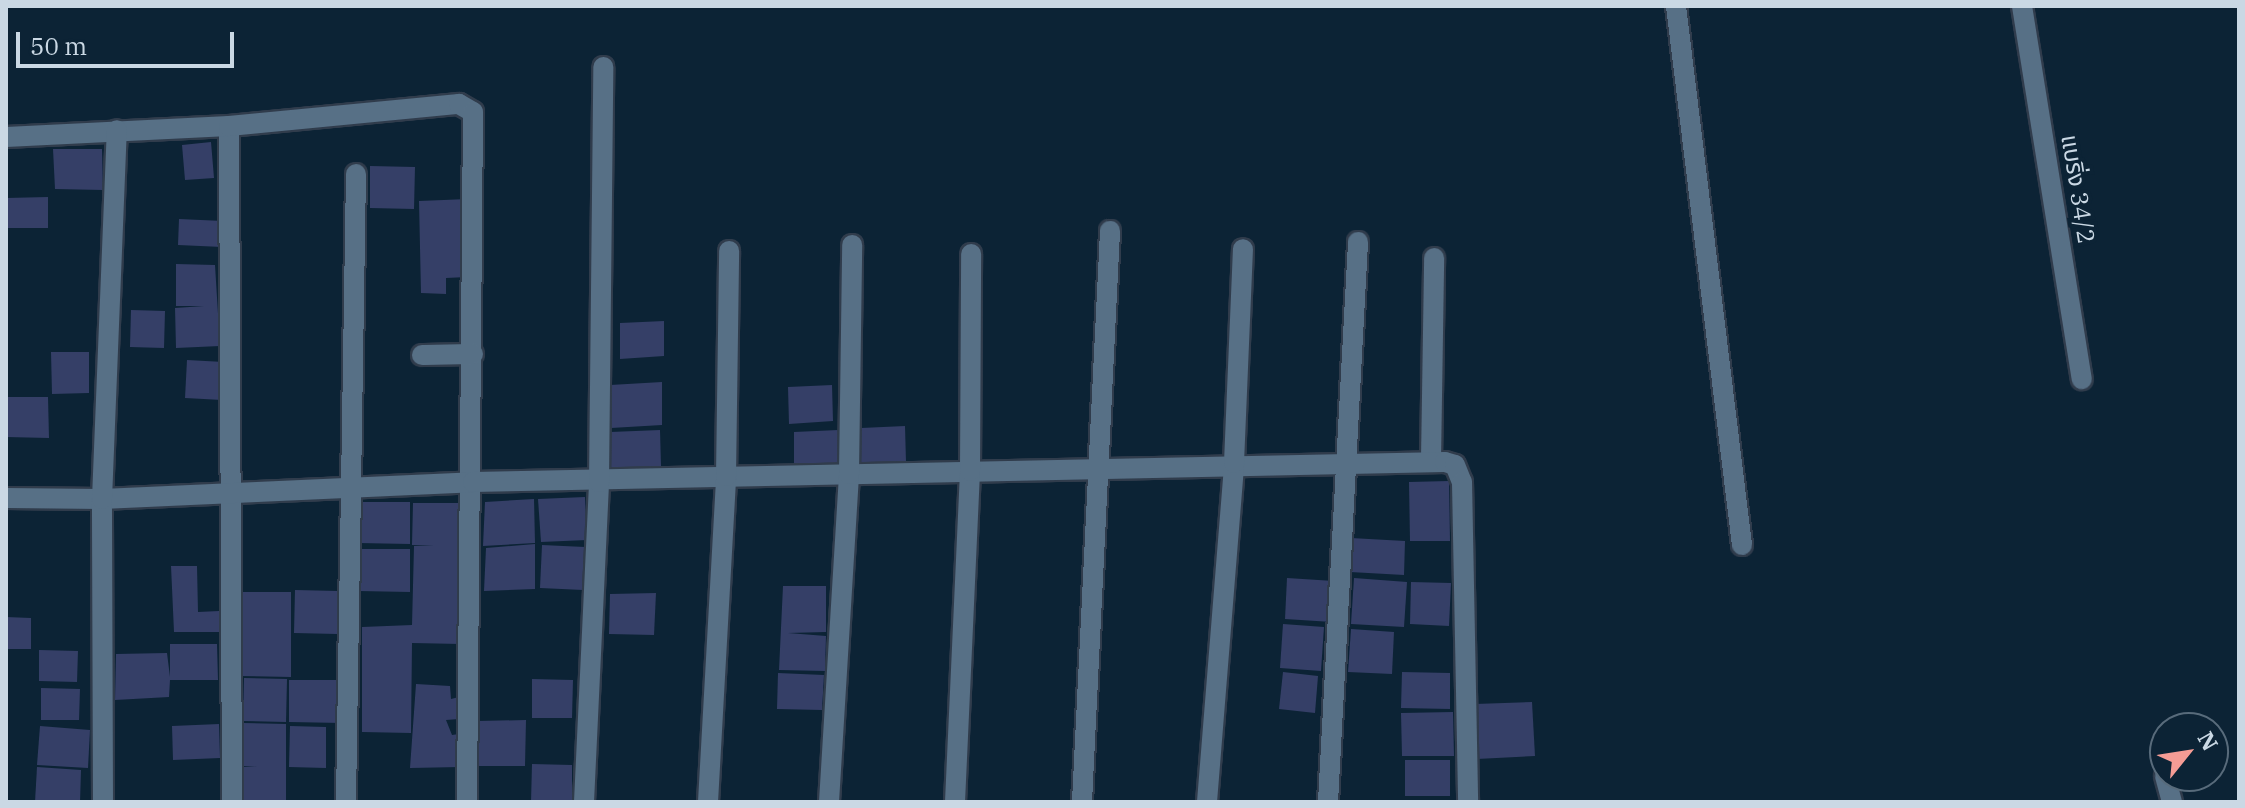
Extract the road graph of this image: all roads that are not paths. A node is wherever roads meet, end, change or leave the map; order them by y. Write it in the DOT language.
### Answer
graph roads {
  1 [pos="1676,6"];
  2 [pos="2022,6"];
  3 [pos="603,67"];
  4 [pos="229,126"];
  5 [pos="117,130"];
  6 [pos="6,137"];
  7 [pos="356,174"];
  8 [pos="1110,231"];
  9 [pos="1358,242"];
  10 [pos="852,245"];
  11 [pos="1243,249"];
  12 [pos="729,251"];
  13 [pos="971,254"];
  14 [pos="1434,258"];
  15 [pos="473,354"];
  16 [pos="422,355"];
  17 [pos="2082,379"];
  18 [pos="1431,460"];
  19 [pos="1349,461"];
  20 [pos="1234,463"];
  21 [pos="1102,469"];
  22 [pos="970,471"];
  23 [pos="849,474"];
  24 [pos="726,476"];
  25 [pos="473,482"];
  26 [pos="599,482"];
  27 [pos="350,488"];
  28 [pos="227,494"];
  29 [pos="6,498"];
  30 [pos="102,499"];
  31 [pos="1742,545"];
  32 [pos="103,802"];
  33 [pos="232,802"];
  34 [pos="346,802"];
  35 [pos="467,802"];
  36 [pos="584,802"];
  37 [pos="708,802"];
  38 [pos="829,802"];
  39 [pos="955,802"];
  40 [pos="1082,802"];
  41 [pos="1207,802"];
  42 [pos="1328,802"];
  43 [pos="1468,802"];
  1 -- 31 [label="street"];
  2 -- 17 [label="street, แบริ่ง 34/2"];
  3 -- 26 [label="street"];
  4 -- 5 [label="street"];
  4 -- 15 [label="street"];
  4 -- 28 [label="street"];
  5 -- 6 [label="street"];
  5 -- 30 [label="street"];
  7 -- 27 [label="street"];
  8 -- 21 [label="street"];
  9 -- 19 [label="street"];
  10 -- 23 [label="street"];
  11 -- 20 [label="street"];
  12 -- 24 [label="street"];
  13 -- 22 [label="street"];
  14 -- 18 [label="street"];
  15 -- 16 [label="street"];
  15 -- 25 [label="street"];
  18 -- 19 [label="street"];
  18 -- 43 [label="street"];
  19 -- 20 [label="street"];
  19 -- 42 [label="street"];
  20 -- 21 [label="street"];
  20 -- 41 [label="street"];
  21 -- 22 [label="street"];
  21 -- 40 [label="street"];
  22 -- 23 [label="street"];
  22 -- 39 [label="street"];
  23 -- 24 [label="street"];
  23 -- 38 [label="street"];
  24 -- 26 [label="street"];
  24 -- 37 [label="street"];
  25 -- 26 [label="street"];
  25 -- 27 [label="street"];
  25 -- 35 [label="street"];
  26 -- 36 [label="street"];
  27 -- 28 [label="street"];
  27 -- 34 [label="street"];
  28 -- 30 [label="street"];
  28 -- 33 [label="street"];
  29 -- 30 [label="street"];
  30 -- 32 [label="street"];
}
